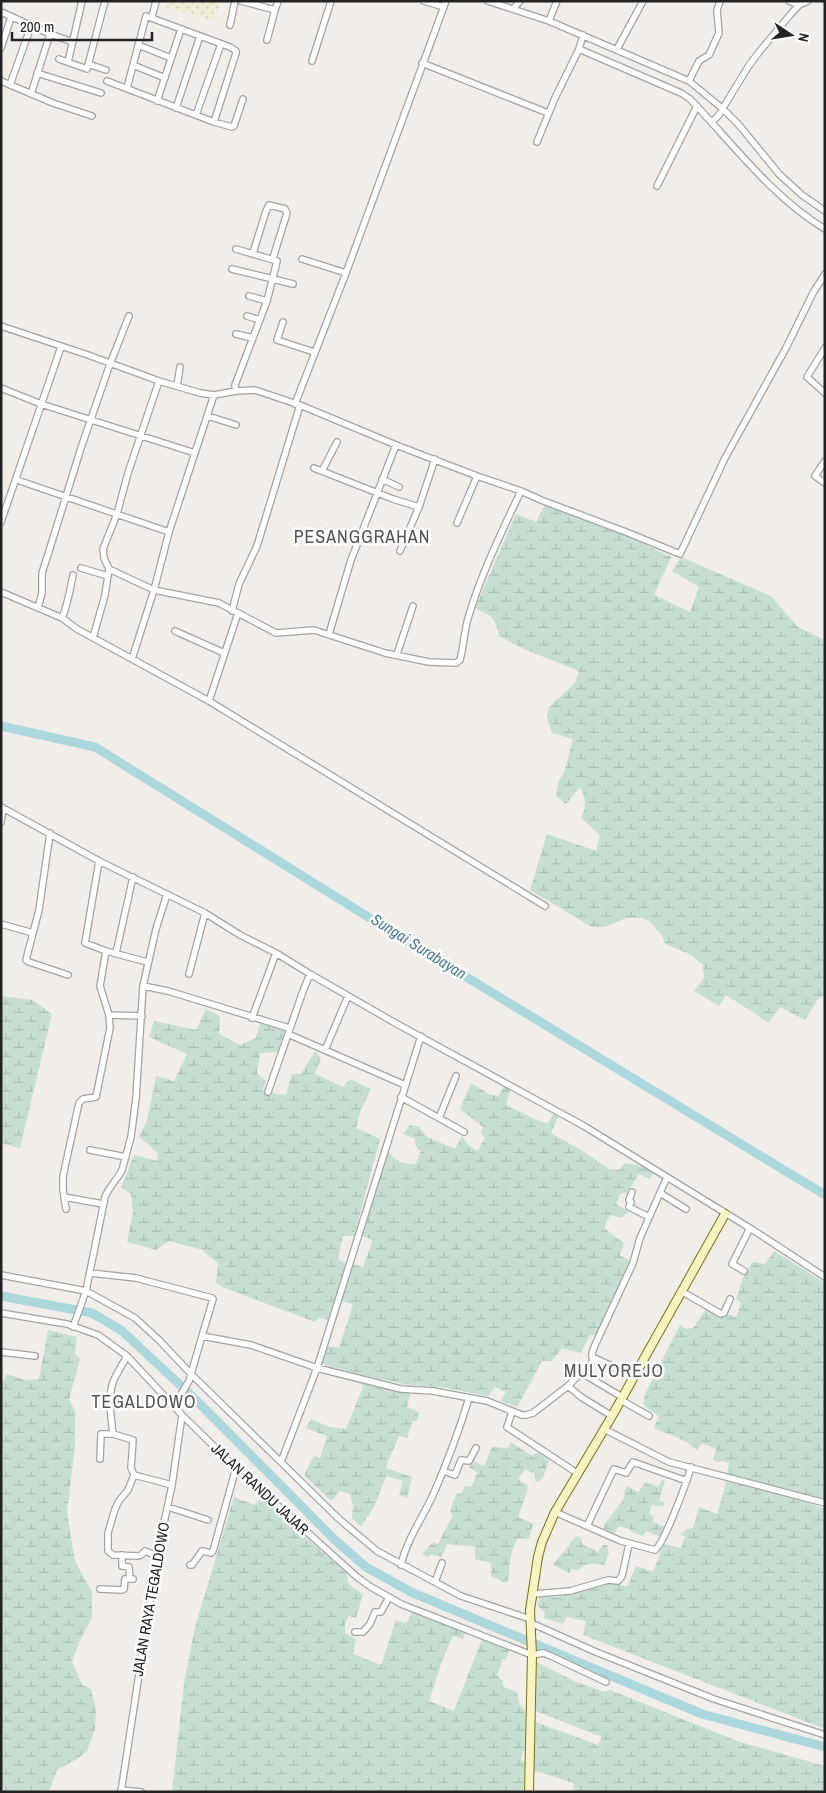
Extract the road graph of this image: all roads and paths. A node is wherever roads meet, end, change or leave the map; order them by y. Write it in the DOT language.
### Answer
graph roads {
  1 [pos="82,1"];
  2 [pos="105,1"];
  3 [pos="156,1"];
  4 [pos="235,1"];
  5 [pos="241,1"];
  6 [pos="278,1"];
  7 [pos="331,1"];
  8 [pos="424,1"];
  9 [pos="488,1"];
  10 [pos="520,1"];
  11 [pos="557,1"];
  12 [pos="643,1"];
  13 [pos="720,1"];
  14 [pos="789,1"];
  15 [pos="808,1"];
  16 [pos="445,4"];
  17 [pos="800,5"];
  18 [pos="513,9"];
  19 [pos="275,10"];
  20 [pos="1,12"];
  21 [pos="10,17"];
  22 [pos="152,18"];
  23 [pos="549,21"];
  24 [pos="230,25"];
  25 [pos="31,26"];
  26 [pos="181,29"];
  27 [pos="50,34"];
  28 [pos="583,35"];
  29 [pos="200,36"];
  30 [pos="267,40"];
  31 [pos="73,42"];
  32 [pos="221,44"];
  33 [pos="138,45"];
  34 [pos="580,47"];
  35 [pos="1,48"];
  36 [pos="617,49"];
  37 [pos="172,58"];
  38 [pos="60,59"];
  39 [pos="312,61"];
  40 [pos="68,62"];
  41 [pos="422,63"];
  42 [pos="88,64"];
  43 [pos="133,65"];
  44 [pos="106,70"];
  45 [pos="38,73"];
  46 [pos="165,78"];
  47 [pos="1,81"];
  48 [pos="107,81"];
  49 [pos="689,81"];
  50 [pos="10,85"];
  51 [pos="127,88"];
  52 [pos="31,94"];
  53 [pos="101,94"];
  54 [pos="243,99"];
  55 [pos="157,101"];
  56 [pos="697,106"];
  57 [pos="176,108"];
  58 [pos="723,108"];
  59 [pos="548,113"];
  60 [pos="92,116"];
  61 [pos="196,116"];
  62 [pos="715,119"];
  63 [pos="214,122"];
  64 [pos="537,142"];
  65 [pos="657,186"];
  66 [pos="825,211"];
  67 [pos="825,229"];
  68 [pos="236,248"];
  69 [pos="253,253"];
  70 [pos="273,258"];
  71 [pos="302,259"];
  72 [pos="232,269"];
  73 [pos="346,273"];
  74 [pos="825,274"];
  75 [pos="274,279"];
  76 [pos="293,284"];
  77 [pos="249,296"];
  78 [pos="267,301"];
  79 [pos="129,316"];
  80 [pos="246,316"];
  81 [pos="260,320"];
  82 [pos="283,322"];
  83 [pos="1,326"];
  84 [pos="236,334"];
  85 [pos="253,338"];
  86 [pos="61,347"];
  87 [pos="825,348"];
  88 [pos="314,352"];
  89 [pos="110,364"];
  90 [pos="180,368"];
  91 [pos="160,381"];
  92 [pos="177,386"];
  93 [pos="1,388"];
  94 [pos="235,388"];
  95 [pos="825,393"];
  96 [pos="214,396"];
  97 [pos="297,402"];
  98 [pos="41,404"];
  99 [pos="208,416"];
  100 [pos="92,420"];
  101 [pos="236,425"];
  102 [pos="142,436"];
  103 [pos="337,442"];
  104 [pos="396,445"];
  105 [pos="195,453"];
  106 [pos="435,459"];
  107 [pos="825,461"];
  108 [pos="314,468"];
  109 [pos="322,471"];
  110 [pos="477,476"];
  111 [pos="382,479"];
  112 [pos="16,480"];
  113 [pos="825,483"];
  114 [pos="399,487"];
  115 [pos="521,491"];
  116 [pos="377,492"];
  117 [pos="67,495"];
  118 [pos="1,499"];
  119 [pos="9,502"];
  120 [pos="419,507"];
  121 [pos="117,513"];
  122 [pos="1,522"];
  123 [pos="457,523"];
  124 [pos="169,532"];
  125 [pos="400,551"];
  126 [pos="81,568"];
  127 [pos="109,569"];
  128 [pos="74,575"];
  129 [pos="108,576"];
  130 [pos="154,590"];
  131 [pos="1,592"];
  132 [pos="413,606"];
  133 [pos="38,608"];
  134 [pos="235,612"];
  135 [pos="62,618"];
  136 [pos="175,631"];
  137 [pos="329,634"];
  138 [pos="93,638"];
  139 [pos="224,653"];
  140 [pos="397,654"];
  141 [pos="132,659"];
  142 [pos="209,701"];
  143 [pos="2,807"];
  144 [pos="1,822"];
  145 [pos="50,833"];
  146 [pos="98,863"];
  147 [pos="132,879"];
  148 [pos="166,896"];
  149 [pos="545,906"];
  150 [pos="204,915"];
  151 [pos="1,924"];
  152 [pos="33,933"];
  153 [pos="106,951"];
  154 [pos="116,953"];
  155 [pos="276,955"];
  156 [pos="147,962"];
  157 [pos="189,974"];
  158 [pos="310,974"];
  159 [pos="68,975"];
  160 [pos="143,986"];
  161 [pos="348,996"];
  162 [pos="108,1015"];
  163 [pos="142,1016"];
  164 [pos="252,1018"];
  165 [pos="289,1031"];
  166 [pos="420,1038"];
  167 [pos="325,1050"];
  168 [pos="456,1076"];
  169 [pos="405,1085"];
  170 [pos="268,1092"];
  171 [pos="401,1097"];
  172 [pos="439,1118"];
  173 [pos="464,1132"];
  174 [pos="90,1150"];
  175 [pos="126,1157"];
  176 [pos="667,1177"];
  177 [pos="632,1192"];
  178 [pos="660,1193"];
  179 [pos="64,1197"];
  180 [pos="103,1204"];
  181 [pos="66,1209"];
  182 [pos="686,1209"];
  183 [pos="725,1214"];
  184 [pos="649,1217"];
  185 [pos="750,1228"];
  186 [pos="744,1271"];
  187 [pos="90,1273"];
  188 [pos="1,1275"];
  189 [pos="825,1277"];
  190 [pos="681,1291"];
  191 [pos="85,1293"];
  192 [pos="730,1299"];
  193 [pos="1,1314"];
  194 [pos="74,1324"];
  195 [pos="202,1336"];
  196 [pos="1,1352"];
  197 [pos="35,1356"];
  198 [pos="127,1356"];
  199 [pos="592,1357"];
  200 [pos="317,1368"];
  201 [pos="582,1373"];
  202 [pos="634,1376"];
  203 [pos="191,1378"];
  204 [pos="568,1386"];
  205 [pos="469,1398"];
  206 [pos="621,1399"];
  207 [pos="174,1406"];
  208 [pos="512,1412"];
  209 [pos="182,1415"];
  210 [pos="612,1416"];
  211 [pos="649,1416"];
  212 [pos="604,1429"];
  213 [pos="113,1434"];
  214 [pos="476,1448"];
  215 [pos="100,1459"];
  216 [pos="281,1462"];
  217 [pos="691,1467"];
  218 [pos="236,1468"];
  219 [pos="443,1471"];
  220 [pos="576,1473"];
  221 [pos="134,1475"];
  222 [pos="687,1481"];
  223 [pos="172,1485"];
  224 [pos="825,1502"];
  225 [pos="168,1507"];
  226 [pos="554,1512"];
  227 [pos="208,1520"];
  228 [pos="586,1526"];
  229 [pos="630,1544"];
  230 [pos="122,1556"];
  231 [pos="157,1556"];
  232 [pos="442,1563"];
  233 [pos="190,1565"];
  234 [pos="401,1565"];
  235 [pos="434,1582"];
  236 [pos="100,1589"];
  237 [pos="533,1594"];
  238 [pos="388,1599"];
  239 [pos="531,1623"];
  240 [pos="355,1632"];
  241 [pos="532,1653"];
  242 [pos="606,1682"];
  243 [pos="825,1735"];
  244 [pos="121,1788"];
  245 [pos="141,1792"];
  246 [pos="529,1792"];
  1 -- 31 [label="street"];
  2 -- 42 [label="street"];
  3 -- 22 [label="street"];
  4 -- 24 [label="street"];
  5 -- 19 [label="street"];
  6 -- 19 [label="street"];
  7 -- 39 [label="street"];
  8 -- 16 [label="street"];
  9 -- 18 [label="street"];
  10 -- 18 [label="street"];
  11 -- 23 [label="street"];
  12 -- 36 [label="street"];
  13 -- 49 [label="street"];
  14 -- 17 [label="street"];
  15 -- 17 [label="street"];
  16 -- 41 [label="street"];
  17 -- 58 [label="street"];
  18 -- 23 [label="street"];
  19 -- 30 [label="street"];
  20 -- 21 [label="street"];
  21 -- 25 [label="street"];
  21 -- 35 [label="street"];
  22 -- 26 [label="street"];
  22 -- 33 [label="street"];
  23 -- 28 [label="street"];
  25 -- 27 [label="street"];
  25 -- 50 [label="street"];
  26 -- 29 [label="street"];
  26 -- 37 [label="street"];
  27 -- 31 [label="street"];
  27 -- 45 [label="street"];
  28 -- 34 [label="street"];
  28 -- 36 [label="street"];
  29 -- 32 [label="street"];
  29 -- 57 [label="street"];
  31 -- 40 [label="street"];
  32 -- 61 [label="street"];
  32 -- 63 [label="street"];
  33 -- 37 [label="street"];
  33 -- 43 [label="street"];
  34 -- 56 [label="street"];
  34 -- 59 [label="street"];
  36 -- 49 [label="street"];
  37 -- 46 [label="street"];
  38 -- 40 [label="street"];
  40 -- 42 [label="street"];
  41 -- 59 [label="street"];
  41 -- 73 [label="street"];
  42 -- 44 [label="street"];
  43 -- 46 [label="street"];
  43 -- 51 [label="street"];
  45 -- 52 [label="street"];
  45 -- 53 [label="street"];
  46 -- 55 [label="street"];
  47 -- 50 [label="street"];
  48 -- 51 [label="street"];
  49 -- 58 [label="street"];
  50 -- 52 [label="street"];
  51 -- 55 [label="street"];
  52 -- 60 [label="street"];
  54 -- 63 [label="street"];
  55 -- 57 [label="street"];
  56 -- 62 [label="street"];
  56 -- 65 [label="street"];
  57 -- 61 [label="street"];
  58 -- 62 [label="street"];
  58 -- 66 [label="street"];
  59 -- 64 [label="street"];
  61 -- 63 [label="street"];
  62 -- 67 [label="street"];
  68 -- 69 [label="street"];
  69 -- 70 [label="street"];
  69 -- 70 [label="street"];
  70 -- 75 [label="street"];
  71 -- 73 [label="street"];
  72 -- 75 [label="street"];
  73 -- 88 [label="street"];
  74 -- 115 [label="street"];
  75 -- 76 [label="street"];
  75 -- 78 [label="street"];
  77 -- 78 [label="street"];
  78 -- 81 [label="street"];
  79 -- 89 [label="street"];
  80 -- 81 [label="street"];
  81 -- 85 [label="street"];
  82 -- 88 [label="street"];
  83 -- 86 [label="street"];
  84 -- 85 [label="street"];
  85 -- 94 [label="street"];
  86 -- 89 [label="street"];
  86 -- 98 [label="street"];
  87 -- 95 [label="street"];
  88 -- 97 [label="street"];
  89 -- 91 [label="street"];
  89 -- 100 [label="street"];
  90 -- 92 [label="street"];
  91 -- 92 [label="street"];
  91 -- 102 [label="street"];
  92 -- 96 [label="street"];
  93 -- 98 [label="street"];
  94 -- 96 [label="street"];
  94 -- 97 [label="street"];
  96 -- 99 [label="street"];
  97 -- 104 [label="street"];
  97 -- 134 [label="street"];
  98 -- 100 [label="street"];
  98 -- 112 [label="street"];
  99 -- 101 [label="street"];
  99 -- 105 [label="street"];
  100 -- 102 [label="street"];
  100 -- 117 [label="street"];
  102 -- 105 [label="street"];
  102 -- 121 [label="street"];
  103 -- 109 [label="street"];
  104 -- 106 [label="street"];
  104 -- 111 [label="street"];
  105 -- 124 [label="street"];
  106 -- 110 [label="street"];
  106 -- 120 [label="street"];
  107 -- 113 [label="street"];
  108 -- 109 [label="street"];
  109 -- 116 [label="street"];
  110 -- 115 [label="street"];
  110 -- 123 [label="street"];
  111 -- 114 [label="street"];
  111 -- 116 [label="street"];
  112 -- 117 [label="street"];
  112 -- 119 [label="street"];
  115 -- 140 [label="street"];
  116 -- 120 [label="street"];
  116 -- 137 [label="street"];
  117 -- 121 [label="street"];
  117 -- 133 [label="street"];
  118 -- 119 [label="street"];
  119 -- 122 [label="street"];
  120 -- 125 [label="street"];
  121 -- 124 [label="street"];
  121 -- 127 [label="street"];
  124 -- 130 [label="street"];
  126 -- 129 [label="street"];
  127 -- 129 [label="street"];
  127 -- 130 [label="street"];
  128 -- 135 [label="street"];
  129 -- 138 [label="street"];
  130 -- 134 [label="street"];
  130 -- 141 [label="street"];
  131 -- 133 [label="street"];
  132 -- 140 [label="street"];
  133 -- 135 [label="street"];
  134 -- 137 [label="street"];
  134 -- 139 [label="street"];
  135 -- 138 [label="street"];
  136 -- 139 [label="street"];
  137 -- 140 [label="street"];
  138 -- 141 [label="street"];
  139 -- 142 [label="street"];
  141 -- 142 [label="street"];
  142 -- 149 [label="street"];
  143 -- 144 [label="street"];
  143 -- 145 [label="street"];
  145 -- 146 [label="street"];
  145 -- 152 [label="street"];
  146 -- 147 [label="street"];
  146 -- 153 [label="street"];
  147 -- 148 [label="street"];
  147 -- 154 [label="street"];
  148 -- 150 [label="street"];
  148 -- 156 [label="street"];
  150 -- 155 [label="street"];
  150 -- 157 [label="street"];
  151 -- 152 [label="street"];
  152 -- 159 [label="street"];
  153 -- 154 [label="street"];
  153 -- 162 [label="street"];
  154 -- 156 [label="street"];
  155 -- 158 [label="street"];
  155 -- 164 [label="street"];
  156 -- 160 [label="street"];
  158 -- 161 [label="street"];
  158 -- 165 [label="street"];
  160 -- 163 [label="street"];
  160 -- 164 [label="street"];
  161 -- 166 [label="street"];
  161 -- 167 [label="street"];
  162 -- 163 [label="street"];
  162 -- 179 [label="street"];
  163 -- 175 [label="street"];
  164 -- 165 [label="street"];
  165 -- 167 [label="street"];
  165 -- 170 [label="street"];
  166 -- 169 [label="street"];
  166 -- 176 [label="street"];
  167 -- 169 [label="street"];
  168 -- 172 [label="street"];
  169 -- 171 [label="street"];
  171 -- 172 [label="street"];
  171 -- 200 [label="street"];
  172 -- 173 [label="street"];
  174 -- 175 [label="street"];
  175 -- 180 [label="street"];
  176 -- 178 [label="street"];
  176 -- 183 [label="street"];
  177 -- 184 [label="street"];
  178 -- 182 [label="street"];
  178 -- 184 [label="street"];
  179 -- 180 [label="street"];
  179 -- 181 [label="street"];
  180 -- 187 [label="street"];
  183 -- 185 [label="street"];
  183 -- 190 [label="street"];
  184 -- 199 [label="street"];
  185 -- 186 [label="street"];
  185 -- 189 [label="street"];
  187 -- 191 [label="street"];
  187 -- 195 [label="street"];
  188 -- 191 [label="street"];
  190 -- 192 [label="street"];
  190 -- 202 [label="street"];
  191 -- 194 [label="street"];
  191 -- 203 [label="street"];
  193 -- 194 [label="street, JALAN RANDU JAJAR"];
  194 -- 198 [label="street, JALAN RANDU JAJAR"];
  195 -- 200 [label="street"];
  195 -- 203 [label="street"];
  196 -- 197 [label="street"];
  198 -- 207 [label="street, JALAN RANDU JAJAR"];
  198 -- 213 [label="street"];
  199 -- 201 [label="street"];
  199 -- 202 [label="street"];
  200 -- 205 [label="street"];
  200 -- 216 [label="street"];
  201 -- 204 [label="street"];
  201 -- 206 [label="street"];
  202 -- 206 [label="street"];
  203 -- 207 [label="street"];
  203 -- 216 [label="street"];
  204 -- 208 [label="street"];
  204 -- 210 [label="street"];
  205 -- 208 [label="street"];
  205 -- 219 [label="street"];
  206 -- 210 [label="street"];
  206 -- 211 [label="street"];
  207 -- 209 [label="street, JALAN RANDU JAJAR"];
  208 -- 220 [label="street"];
  209 -- 218 [label="street, JALAN RANDU JAJAR"];
  209 -- 223 [label="street, JALAN RAYA TEGALDOWO"];
  210 -- 212 [label="street"];
  212 -- 217 [label="street"];
  212 -- 220 [label="street"];
  213 -- 215 [label="street"];
  213 -- 221 [label="street"];
  214 -- 219 [label="street"];
  216 -- 234 [label="street"];
  217 -- 222 [label="street"];
  217 -- 224 [label="street"];
  218 -- 233 [label="street"];
  218 -- 238 [label="street, JALAN RANDU JAJAR"];
  219 -- 234 [label="street"];
  220 -- 226 [label="street"];
  221 -- 223 [label="street"];
  221 -- 230 [label="street"];
  222 -- 228 [label="street"];
  222 -- 229 [label="street"];
  223 -- 225 [label="street, JALAN RAYA TEGALDOWO"];
  225 -- 227 [label="street"];
  225 -- 231 [label="street, JALAN RAYA TEGALDOWO"];
  226 -- 228 [label="street"];
  226 -- 237 [label="street"];
  228 -- 229 [label="street"];
  229 -- 237 [label="street"];
  230 -- 231 [label="street"];
  230 -- 236 [label="street"];
  231 -- 244 [label="street, JALAN RAYA TEGALDOWO"];
  232 -- 235 [label="street"];
  234 -- 235 [label="street"];
  235 -- 239 [label="street"];
  237 -- 239 [label="street"];
  238 -- 240 [label="street"];
  238 -- 241 [label="street, JALAN RANDU JAJAR"];
  239 -- 241 [label="street"];
  239 -- 243 [label="street"];
  241 -- 242 [label="street, JALAN RANDU JAJAR"];
  241 -- 246 [label="street"];
  244 -- 245 [label="street"];
}
